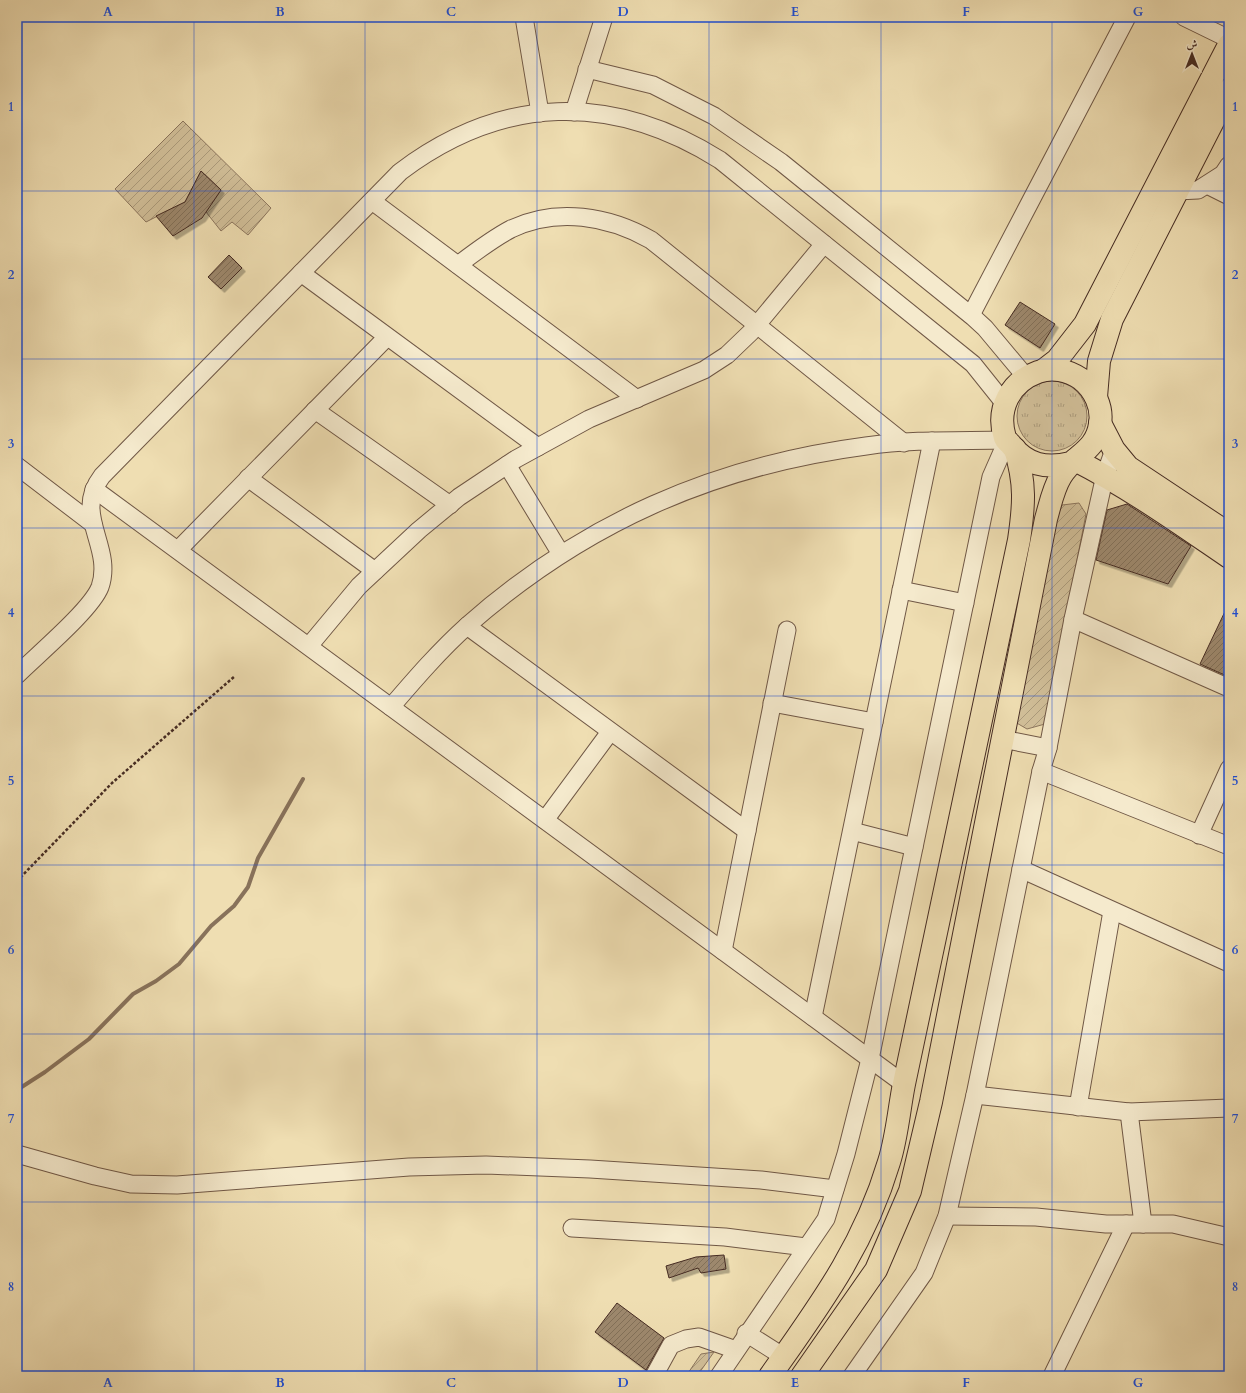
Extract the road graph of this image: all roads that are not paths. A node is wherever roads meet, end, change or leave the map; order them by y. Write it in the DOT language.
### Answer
graph roads {
  1 [pos="524,17"];
  2 [pos="604,17"];
  3 [pos="1127,17"];
  4 [pos="1184,17"];
  5 [pos="1229,38"];
  6 [pos="1229,45"];
  7 [pos="587,69"];
  8 [pos="1229,90"];
  9 [pos="574,112"];
  10 [pos="540,113"];
  11 [pos="1229,165"];
  12 [pos="1206,185"];
  13 [pos="1169,186"];
  14 [pos="1229,196"];
  15 [pos="372,201"];
  16 [pos="824,244"];
  17 [pos="458,264"];
  18 [pos="301,273"];
  19 [pos="971,315"];
  20 [pos="757,325"];
  21 [pos="387,337"];
  22 [pos="1035,373"];
  23 [pos="1096,397"];
  24 [pos="637,399"];
  25 [pos="1005,404"];
  26 [pos="315,410"];
  27 [pos="1100,423"];
  28 [pos="932,441"];
  29 [pos="904,443"];
  30 [pos="1010,444"];
  31 [pos="538,447"];
  32 [pos="1114,450"];
  33 [pos="1073,461"];
  34 [pos="507,465"];
  35 [pos="17,466"];
  36 [pos="1105,475"];
  37 [pos="248,478"];
  38 [pos="94,488"];
  39 [pos="450,505"];
  40 [pos="93,524"];
  41 [pos="1229,534"];
  42 [pos="178,550"];
  43 [pos="561,554"];
  44 [pos="1229,557"];
  45 [pos="375,571"];
  46 [pos="901,590"];
  47 [pos="965,603"];
  48 [pos="1073,619"];
  49 [pos="467,626"];
  50 [pos="787,630"];
  51 [pos="308,646"];
  52 [pos="17,675"];
  53 [pos="1229,688"];
  54 [pos="772,703"];
  55 [pos="391,707"];
  56 [pos="874,722"];
  57 [pos="610,732"];
  58 [pos="1002,739"];
  59 [pos="1048,748"];
  60 [pos="1229,770"];
  61 [pos="1041,771"];
  62 [pos="545,820"];
  63 [pos="852,830"];
  64 [pos="747,831"];
  65 [pos="1199,835"];
  66 [pos="1229,846"];
  67 [pos="914,847"];
  68 [pos="1021,869"];
  69 [pos="1112,911"];
  70 [pos="723,951"];
  71 [pos="1229,963"];
  72 [pos="813,1017"];
  73 [pos="870,1059"];
  74 [pos="904,1084"];
  75 [pos="974,1095"];
  76 [pos="1078,1107"];
  77 [pos="1229,1108"];
  78 [pos="1129,1112"];
  79 [pos="17,1154"];
  80 [pos="835,1189"];
  81 [pos="947,1216"];
  82 [pos="1135,1224"];
  83 [pos="572,1228"];
  84 [pos="1229,1237"];
  85 [pos="806,1247"];
  86 [pos="746,1333"];
  87 [pos="736,1350"];
  88 [pos="784,1357"];
  89 [pos="654,1376"];
  90 [pos="719,1376"];
  91 [pos="770,1376"];
  92 [pos="802,1376"];
  93 [pos="852,1376"];
  94 [pos="1052,1376"];
  1 -- 10 [label="street"];
  2 -- 7 [label="street"];
  3 -- 19 [label="street"];
  4 -- 5 [label="street"];
  6 -- 13 [label="main road"];
  7 -- 9 [label="street"];
  7 -- 19 [label="street"];
  8 -- 13 [label="main road"];
  9 -- 10 [label="street"];
  9 -- 16 [label="street"];
  10 -- 15 [label="street"];
  11 -- 12 [label="street"];
  12 -- 13 [label="street"];
  12 -- 14 [label="street"];
  13 -- 22 [label="main road"];
  13 -- 23 [label="main road"];
  15 -- 17 [label="street"];
  15 -- 18 [label="street"];
  16 -- 20 [label="street"];
  16 -- 25 [label="street"];
  17 -- 20 [label="street"];
  17 -- 24 [label="street"];
  18 -- 21 [label="street"];
  18 -- 38 [label="street"];
  19 -- 22 [label="street"];
  20 -- 24 [label="street"];
  20 -- 29 [label="street"];
  21 -- 26 [label="street"];
  21 -- 31 [label="street"];
  22 -- 23 [label="main road"];
  22 -- 25 [label="main road"];
  23 -- 27 [label="main road"];
  24 -- 31 [label="street"];
  25 -- 30 [label="main road"];
  26 -- 37 [label="street"];
  26 -- 39 [label="street"];
  27 -- 32 [label="main road"];
  27 -- 33 [label="main road"];
  28 -- 29 [label="street"];
  28 -- 30 [label="street"];
  28 -- 46 [label="street"];
  29 -- 43 [label="street"];
  30 -- 33 [label="main road"];
  30 -- 47 [label="street"];
  30 -- 74 [label="main road"];
  31 -- 34 [label="street"];
  32 -- 36 [label="street"];
  32 -- 41 [label="main road"];
  33 -- 36 [label="main road"];
  33 -- 58 [label="main road"];
  34 -- 39 [label="street"];
  34 -- 43 [label="street"];
  35 -- 40 [label="street"];
  36 -- 44 [label="main road"];
  36 -- 48 [label="street"];
  37 -- 42 [label="street"];
  37 -- 45 [label="street"];
  38 -- 40 [label="street"];
  38 -- 42 [label="street"];
  39 -- 45 [label="street"];
  40 -- 52 [label="street"];
  42 -- 51 [label="street"];
  43 -- 49 [label="street"];
  45 -- 51 [label="street"];
  46 -- 47 [label="street"];
  46 -- 56 [label="street"];
  47 -- 67 [label="street"];
  48 -- 53 [label="street"];
  48 -- 59 [label="street"];
  49 -- 55 [label="street"];
  49 -- 57 [label="street"];
  50 -- 54 [label="street"];
  51 -- 55 [label="street"];
  54 -- 56 [label="street"];
  54 -- 64 [label="street"];
  55 -- 62 [label="street"];
  56 -- 63 [label="street"];
  57 -- 62 [label="street"];
  57 -- 64 [label="street"];
  58 -- 59 [label="street"];
  58 -- 92 [label="main road"];
  59 -- 61 [label="street"];
  60 -- 65 [label="street"];
  61 -- 65 [label="street"];
  61 -- 68 [label="street"];
  62 -- 70 [label="street"];
  63 -- 67 [label="street"];
  63 -- 72 [label="street"];
  64 -- 70 [label="street"];
  65 -- 66 [label="street"];
  67 -- 73 [label="street"];
  68 -- 69 [label="street"];
  68 -- 75 [label="street"];
  69 -- 71 [label="street"];
  69 -- 76 [label="street"];
  70 -- 72 [label="street"];
  72 -- 73 [label="street"];
  73 -- 74 [label="street"];
  73 -- 80 [label="street"];
  74 -- 88 [label="main road"];
  75 -- 76 [label="street"];
  75 -- 81 [label="street"];
  76 -- 78 [label="street"];
  77 -- 78 [label="street"];
  78 -- 82 [label="street"];
  79 -- 80 [label="street"];
  80 -- 85 [label="street"];
  81 -- 82 [label="street"];
  81 -- 93 [label="street"];
  82 -- 84 [label="street"];
  82 -- 94 [label="street"];
  83 -- 85 [label="street"];
  85 -- 86 [label="street"];
  86 -- 87 [label="street"];
  86 -- 88 [label="street"];
  87 -- 89 [label="street"];
  87 -- 90 [label="street"];
  88 -- 91 [label="main road"];
}
